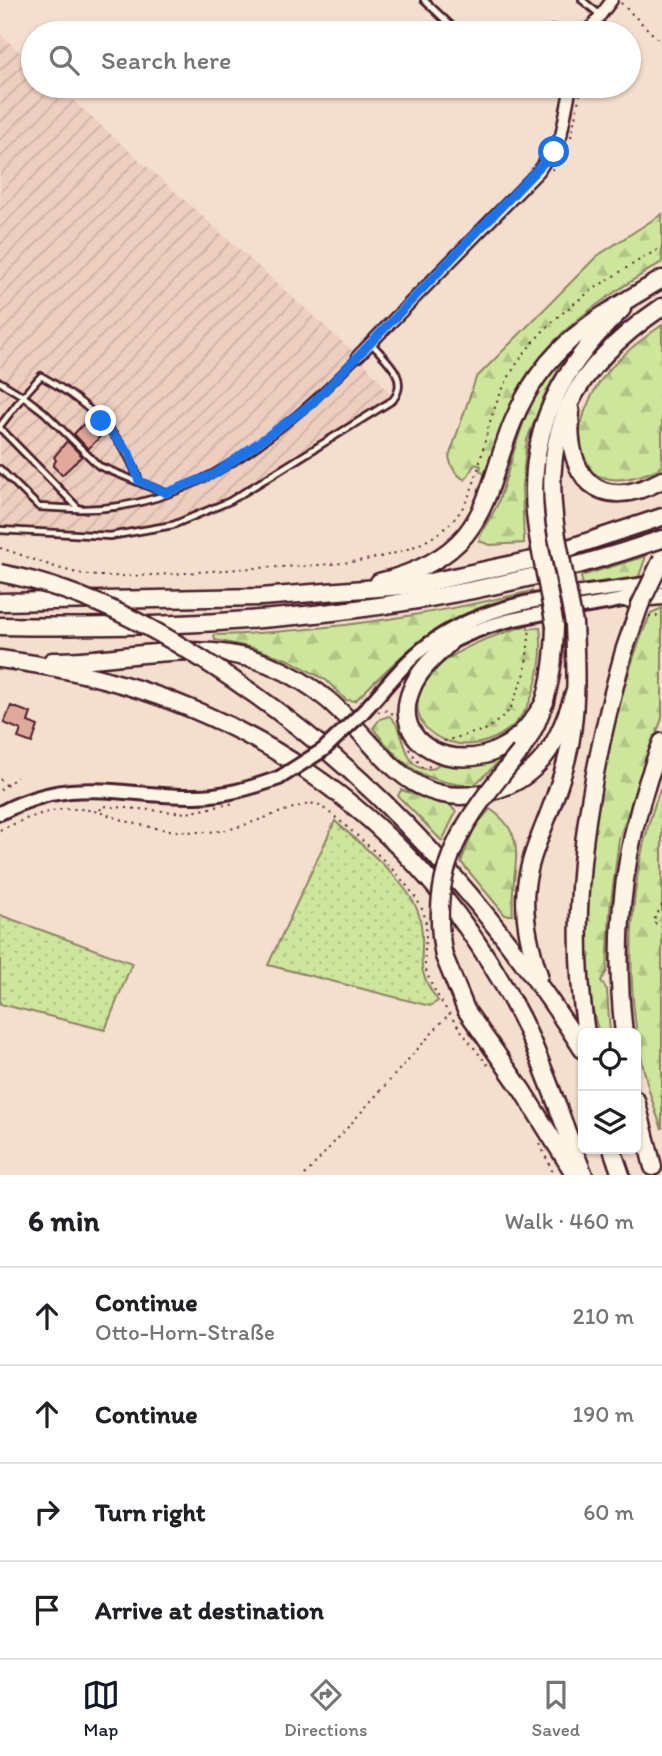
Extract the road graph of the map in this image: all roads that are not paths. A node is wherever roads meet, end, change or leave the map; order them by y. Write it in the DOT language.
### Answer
graph roads {
  1 [pos="424,0"];
  2 [pos="582,0"];
  3 [pos="593,0"];
  4 [pos="612,0"];
  5 [pos="588,5"];
  6 [pos="598,14"];
  7 [pos="446,21"];
  8 [pos="594,21"];
  9 [pos="570,98"];
  10 [pos="662,278"];
  11 [pos="639,293"];
  12 [pos="662,307"];
  13 [pos="372,343"];
  14 [pos="358,356"];
  15 [pos="0,382"];
  16 [pos="23,396"];
  17 [pos="572,400"];
  18 [pos="0,427"];
  19 [pos="0,469"];
  20 [pos="662,480"];
  21 [pos="139,481"];
  22 [pos="166,493"];
  23 [pos="79,509"];
  24 [pos="662,516"];
  25 [pos="0,530"];
  26 [pos="662,539"];
  27 [pos="662,559"];
  28 [pos="0,573"];
  29 [pos="662,581"];
  30 [pos="662,593"];
  31 [pos="308,595"];
  32 [pos="628,599"];
  33 [pos="0,603"];
  34 [pos="0,626"];
  35 [pos="449,643"];
  36 [pos="8,660"];
  37 [pos="574,693"];
  38 [pos="380,695"];
  39 [pos="545,702"];
  40 [pos="662,742"];
  41 [pos="0,813"];
  42 [pos="544,987"];
  43 [pos="585,1028"];
  44 [pos="624,1028"];
  45 [pos="578,1042"];
  46 [pos="641,1120"];
  47 [pos="641,1148"];
  48 [pos="614,1154"];
  49 [pos="654,1171"];
  50 [pos="575,1175"];
  51 [pos="584,1175"];
  52 [pos="621,1175"];
  1 -- 7 [label="lane"];
  2 -- 5 [label="lane"];
  3 -- 5 [label="lane"];
  4 -- 6 [label="street"];
  5 -- 6 [label="lane"];
  6 -- 8 [label="street"];
  9 -- 13 [label="street"];
  10 -- 11 [label="highway"];
  11 -- 31 [label="highway"];
  11 -- 39 [label="highway, bridge"];
  12 -- 17 [label="highway"];
  13 -- 14 [label="street"];
  13 -- 25 [label="lane"];
  14 -- 22 [label="lane"];
  15 -- 16 [label="lane"];
  16 -- 18 [label="lane"];
  16 -- 21 [label="lane"];
  16 -- 21 [label="lane"];
  17 -- 20 [label="highway"];
  17 -- 37 [label="highway, bridge"];
  18 -- 23 [label="lane"];
  19 -- 23 [label="lane"];
  21 -- 22 [label="lane"];
  22 -- 23 [label="lane"];
  24 -- 31 [label="highway"];
  26 -- 34 [label="highway"];
  27 -- 43 [label="highway, bridge"];
  28 -- 42 [label="highway, bridge"];
  29 -- 38 [label="street"];
  30 -- 32 [label="highway"];
  31 -- 33 [label="highway"];
  32 -- 35 [label="street"];
  35 -- 38 [label="street"];
  35 -- 39 [label="highway"];
  36 -- 37 [label="highway"];
  36 -- 51 [label="highway"];
  37 -- 42 [label="highway"];
  38 -- 41 [label="street, bridge"];
  39 -- 50 [label="highway, bridge"];
  40 -- 44 [label="highway"];
  42 -- 45 [label="highway"];
  46 -- 49 [label="highway"];
  47 -- 49 [label="highway"];
  48 -- 52 [label="highway"];
}
